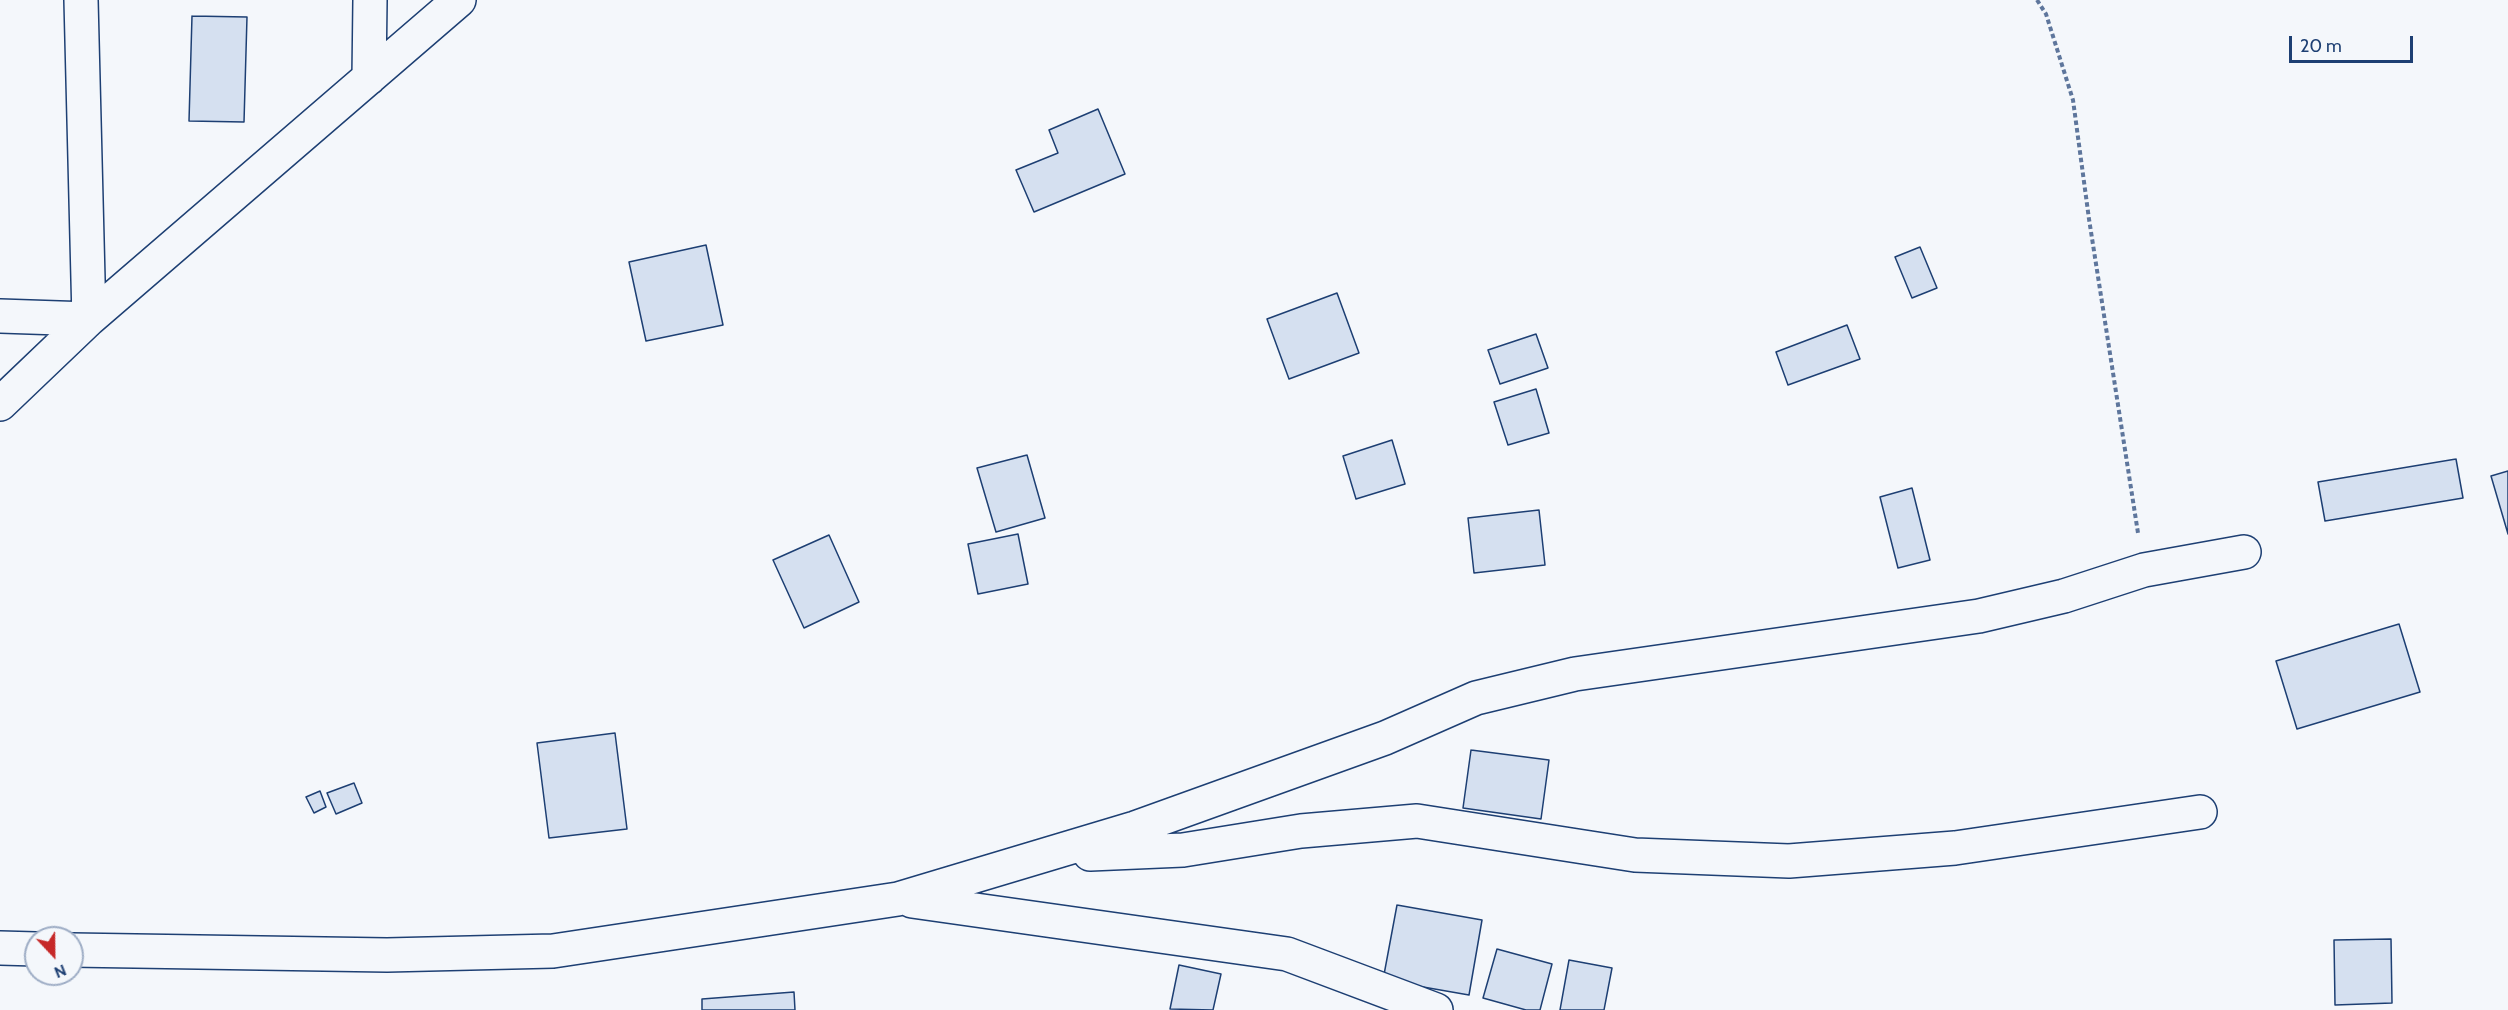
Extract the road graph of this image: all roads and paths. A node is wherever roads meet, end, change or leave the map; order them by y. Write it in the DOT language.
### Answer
graph roads {
  1 [pos="81,0"];
  2 [pos="370,0"];
  3 [pos="459,0"];
  4 [pos="2037,0"];
  5 [pos="369,78"];
  6 [pos="0,316"];
  7 [pos="89,319"];
  8 [pos="0,404"];
  9 [pos="2244,552"];
  10 [pos="2144,570"];
  11 [pos="2200,812"];
  12 [pos="1046,856"];
  13 [pos="898,899"];
  14 [pos="0,948"];
  15 [pos="24,949"];
  16 [pos="84,950"];
  17 [pos="1436,1010"];
  1 -- 7 [label="street"];
  2 -- 5 [label="street"];
  3 -- 5 [label="street"];
  4 -- 10 [label="path"];
  5 -- 7 [label="street"];
  6 -- 7 [label="street"];
  7 -- 8 [label="street"];
  9 -- 10 [label="street"];
  10 -- 12 [label="street"];
  11 -- 12 [label="street"];
  12 -- 13 [label="street"];
  13 -- 16 [label="street"];
  13 -- 17 [label="street"];
  14 -- 15 [label="street"];
}
